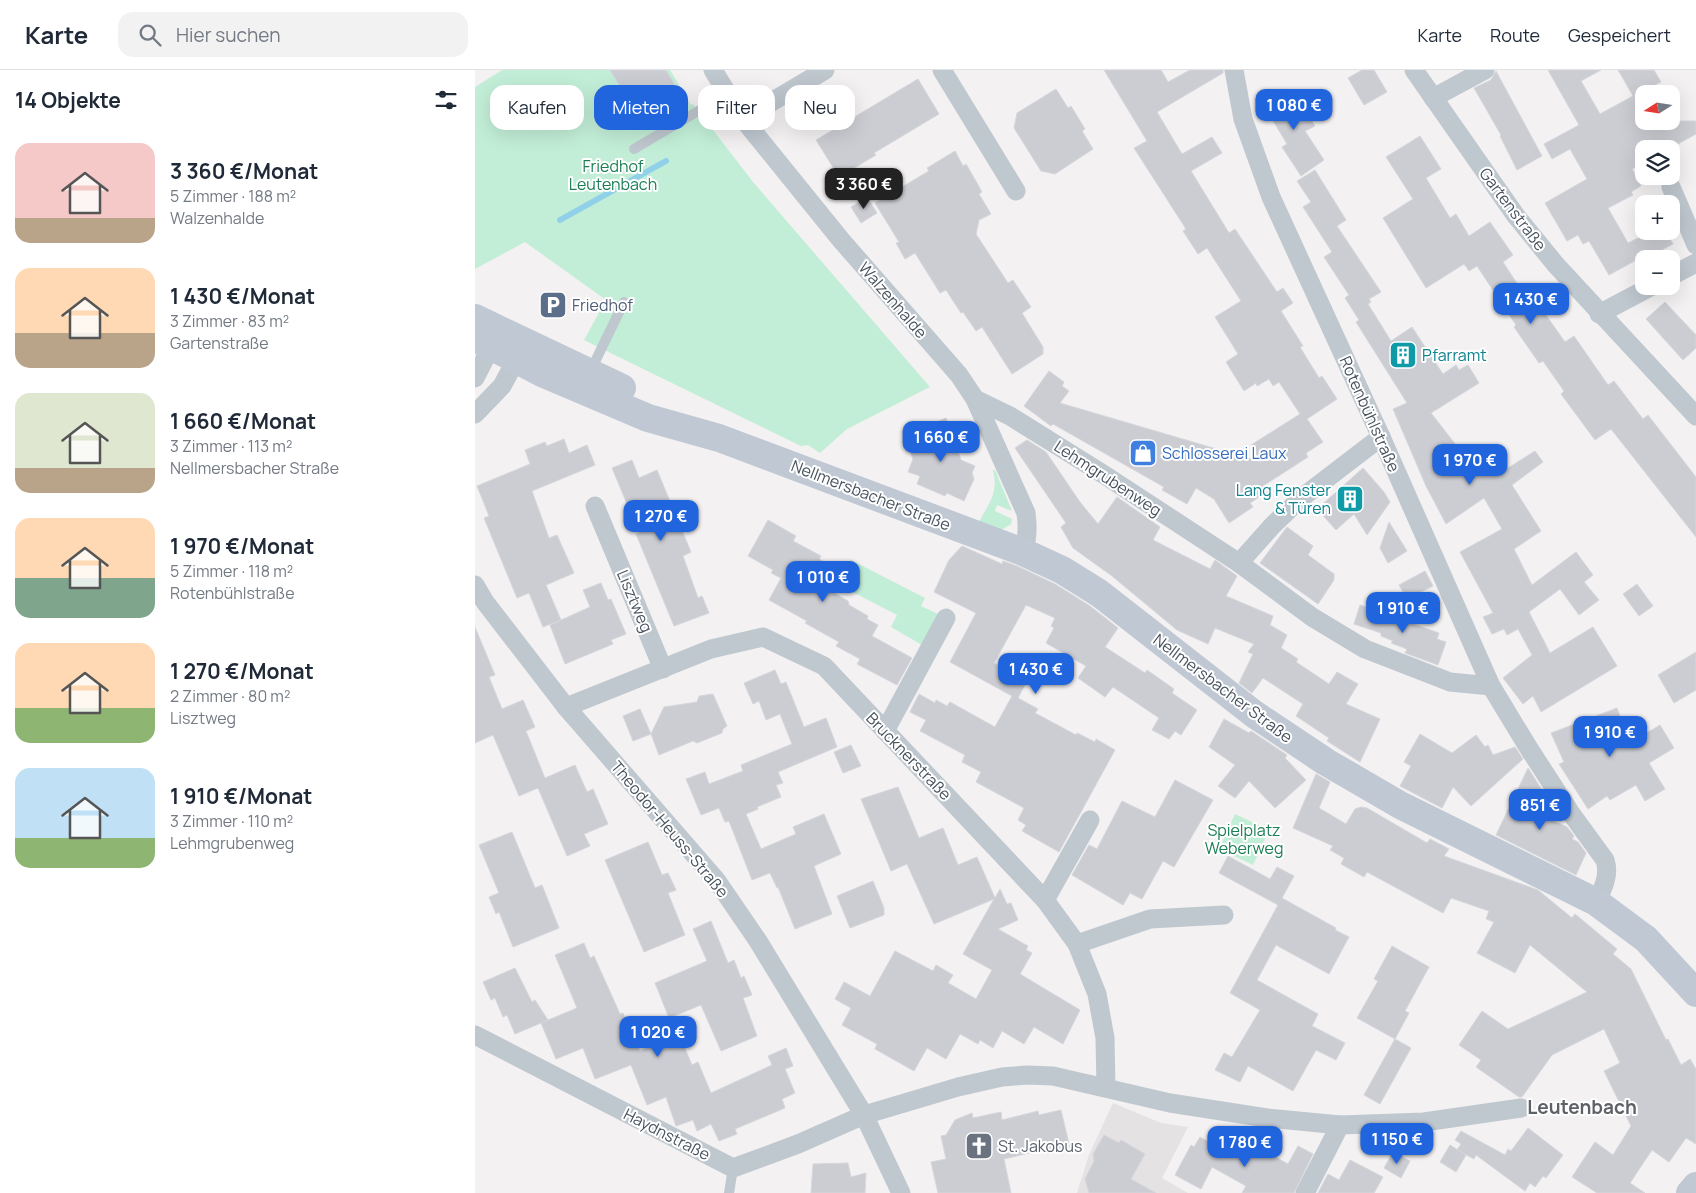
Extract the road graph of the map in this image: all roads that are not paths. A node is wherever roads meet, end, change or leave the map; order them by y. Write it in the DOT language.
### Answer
graph roads {
  1 [pos="713,70"];
  2 [pos="825,70"];
  3 [pos="942,70"];
  4 [pos="1234,70"];
  5 [pos="1414,70"];
  6 [pos="1485,70"];
  7 [pos="722,85"];
  8 [pos="1433,98"];
  9 [pos="775,100"];
  10 [pos="698,111"];
  11 [pos="752,130"];
  12 [pos="634,149"];
  13 [pos="1671,187"];
  14 [pos="1016,191"];
  15 [pos="1696,245"];
  16 [pos="1696,263"];
  17 [pos="1680,271"];
  18 [pos="1635,295"];
  19 [pos="624,302"];
  20 [pos="1599,314"];
  21 [pos="475,318"];
  22 [pos="488,338"];
  23 [pos="521,351"];
  24 [pos="589,373"];
  25 [pos="475,378"];
  26 [pos="975,398"];
  27 [pos="475,414"];
  28 [pos="1696,416"];
  29 [pos="1381,437"];
  30 [pos="719,438"];
  31 [pos="595,506"];
  32 [pos="1023,552"];
  33 [pos="1239,563"];
  34 [pos="475,585"];
  35 [pos="946,618"];
  36 [pos="663,669"];
  37 [pos="1491,686"];
  38 [pos="565,707"];
  39 [pos="885,731"];
  40 [pos="1090,820"];
  41 [pos="1045,900"];
  42 [pos="1596,902"];
  43 [pos="1224,915"];
  44 [pos="1077,944"];
  45 [pos="1696,993"];
  46 [pos="475,1034"];
  47 [pos="1106,1088"];
  48 [pos="1521,1108"];
  49 [pos="864,1115"];
  50 [pos="1340,1125"];
  51 [pos="733,1168"];
  52 [pos="1696,1186"];
  53 [pos="729,1193"];
  54 [pos="901,1193"];
  55 [pos="1305,1193"];
  56 [pos="1690,1193"];
  1 -- 7 [label="street, Walzenhalde"];
  2 -- 9 [label="street"];
  3 -- 14 [label="street"];
  4 -- 29 [label="street, Rotenbühlstraße"];
  5 -- 8 [label="street, Gartenstraße"];
  6 -- 8 [label="street"];
  8 -- 20 [label="street, Gartenstraße"];
  10 -- 12 [label="lane"];
  11 -- 26 [label="street, Walzenhalde"];
  13 -- 15 [label="street"];
  16 -- 17 [label="street"];
  18 -- 20 [label="street"];
  19 -- 24 [label="lane"];
  20 -- 28 [label="street, Gartenstraße"];
  21 -- 22 [label="street, Nellmersbacher Straße"];
  22 -- 23 [label="street, Nellmersbacher Straße"];
  22 -- 25 [label="street"];
  23 -- 24 [label="street, Nellmersbacher Straße"];
  23 -- 27 [label="street"];
  23 -- 30 [label="street, Nellmersbacher Straße"];
  24 -- 30 [label="street, Nellmersbacher Straße"];
  26 -- 32 [label="street, Walzenhalde"];
  26 -- 33 [label="street, Lehmgrubenweg"];
  29 -- 33 [label="street"];
  29 -- 37 [label="street, Rotenbühlstraße"];
  30 -- 32 [label="street, Nellmersbacher Straße"];
  31 -- 36 [label="street, Lisztweg"];
  32 -- 42 [label="street, Nellmersbacher Straße"];
  33 -- 37 [label="street, Lehmgrubenweg"];
  34 -- 38 [label="street, Theodor-Heuss-Straße"];
  35 -- 39 [label="street"];
  36 -- 38 [label="street, Brucknerstraße"];
  36 -- 39 [label="street, Brucknerstraße"];
  37 -- 42 [label="street, Rotenbühlstraße"];
  38 -- 49 [label="street, Theodor-Heuss-Straße"];
  39 -- 41 [label="street, Brucknerstraße"];
  40 -- 41 [label="street"];
  41 -- 44 [label="street, Brucknerstraße"];
  42 -- 45 [label="street, Nellmersbacher Straße"];
  43 -- 44 [label="street"];
  44 -- 47 [label="street, Brucknerstraße"];
  46 -- 51 [label="street, Haydnstraße"];
  47 -- 49 [label="street"];
  47 -- 50 [label="street"];
  48 -- 50 [label="street"];
  49 -- 51 [label="street"];
  49 -- 54 [label="street, Theodor-Heuss-Straße"];
  50 -- 55 [label="street"];
  51 -- 53 [label="lane"];
  52 -- 56 [label="street"];
}
